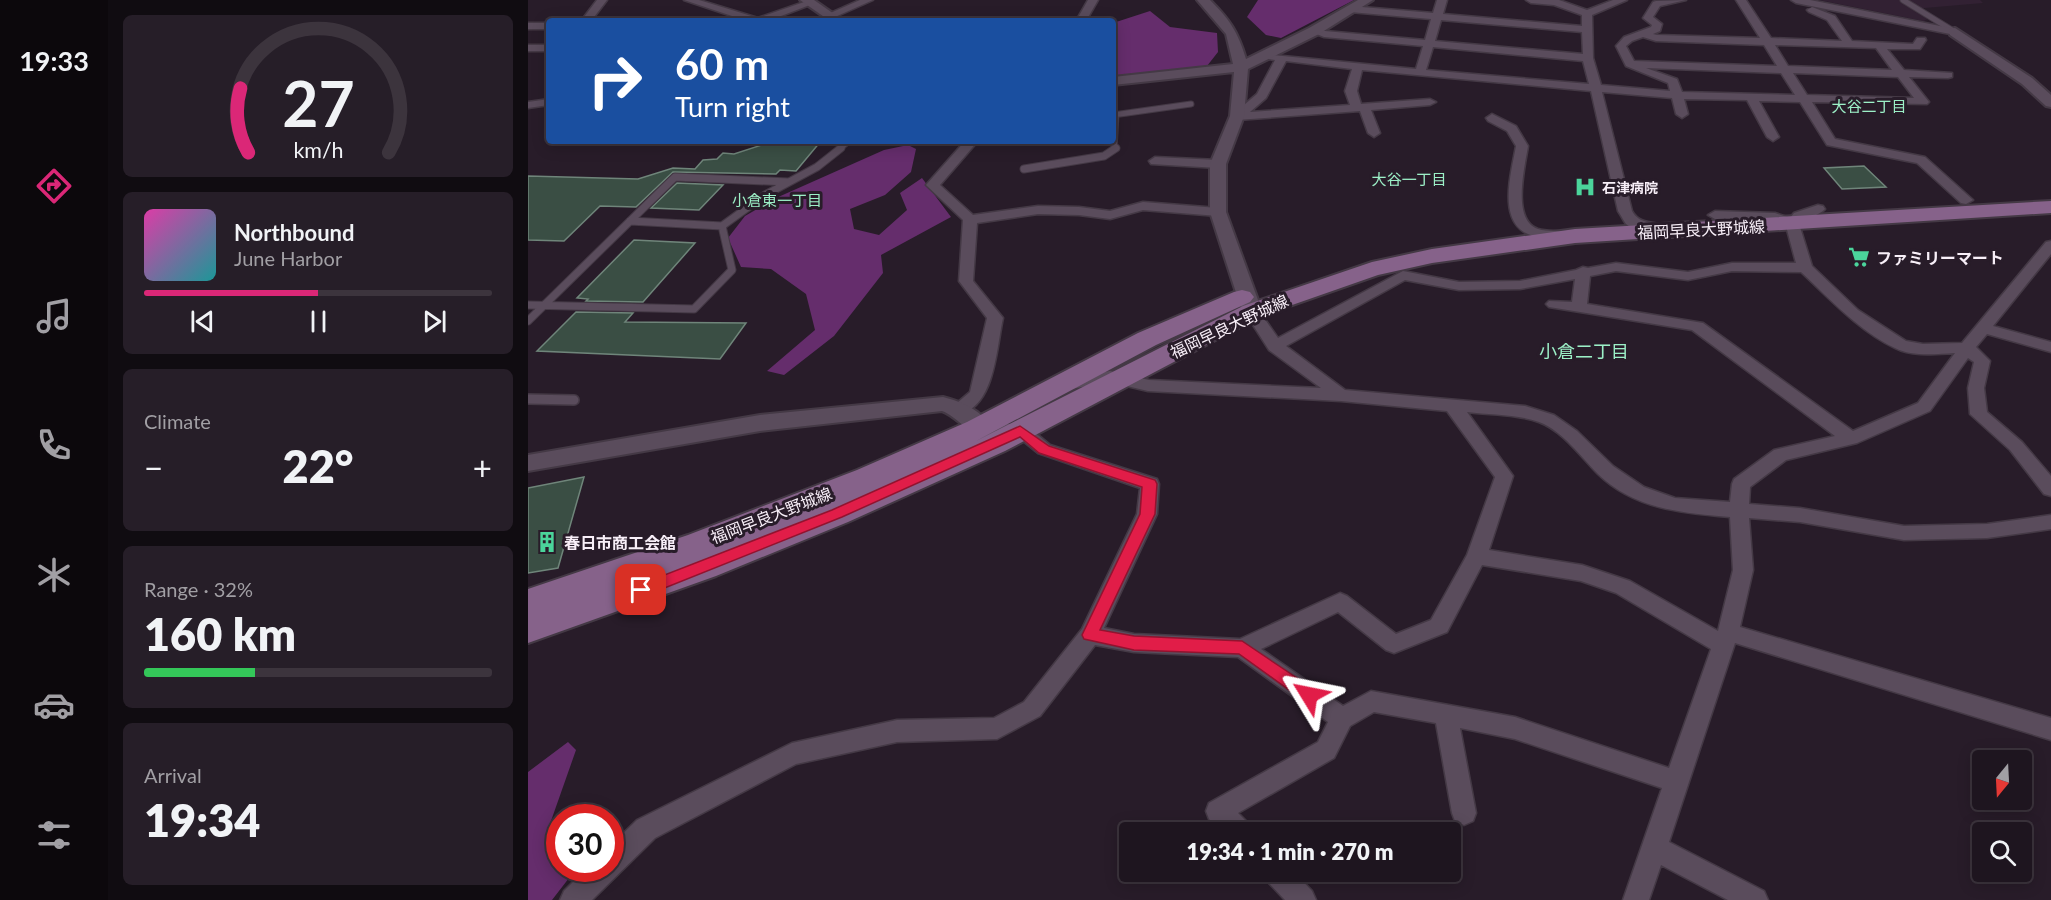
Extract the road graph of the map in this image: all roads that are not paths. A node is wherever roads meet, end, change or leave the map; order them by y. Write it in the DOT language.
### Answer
graph roads {
  1 [pos="602,0"];
  2 [pos="689,0"];
  3 [pos="868,0"];
  4 [pos="1093,0"];
  5 [pos="1203,0"];
  6 [pos="1367,0"];
  7 [pos="1442,0"];
  8 [pos="1531,0"];
  9 [pos="1622,0"];
  10 [pos="1681,0"];
  11 [pos="1741,0"];
  12 [pos="1903,0"];
  13 [pos="808,1"];
  14 [pos="1799,1"];
  15 [pos="1350,9"];
  16 [pos="1587,13"];
  17 [pos="1437,17"];
  18 [pos="588,18"];
  19 [pos="748,18"];
  20 [pos="766,18"];
  21 [pos="834,18"];
  22 [pos="1084,18"];
  23 [pos="528,26"];
  24 [pos="546,26"];
  25 [pos="1587,28"];
  26 [pos="1314,31"];
  27 [pos="1955,32"];
  28 [pos="1643,34"];
  29 [pos="1921,40"];
  30 [pos="1768,42"];
  31 [pos="1429,44"];
  32 [pos="1849,44"];
  33 [pos="1878,45"];
  34 [pos="528,48"];
  35 [pos="546,48"];
  36 [pos="1267,56"];
  37 [pos="1281,58"];
  38 [pos="1587,58"];
  39 [pos="1630,64"];
  40 [pos="1358,66"];
  41 [pos="1241,67"];
  42 [pos="1785,69"];
  43 [pos="1420,73"];
  44 [pos="1902,73"];
  45 [pos="1948,75"];
  46 [pos="1116,81"];
  47 [pos="1595,88"];
  48 [pos="1676,95"];
  49 [pos="1751,97"];
  50 [pos="1804,99"];
  51 [pos="546,102"];
  52 [pos="1430,102"];
  53 [pos="2051,103"];
  54 [pos="1191,104"];
  55 [pos="528,105"];
  56 [pos="1360,108"];
  57 [pos="1682,114"];
  58 [pos="1116,115"];
  59 [pos="1237,116"];
  60 [pos="1492,118"];
  61 [pos="1374,133"];
  62 [pos="1773,137"];
  63 [pos="845,144"];
  64 [pos="969,144"];
  65 [pos="1116,144"];
  66 [pos="1155,161"];
  67 [pos="1218,164"];
  68 [pos="1024,169"];
  69 [pos="790,182"];
  70 [pos="2051,195"];
  71 [pos="1966,200"];
  72 [pos="2051,207"];
  73 [pos="1818,209"];
  74 [pos="1218,212"];
  75 [pos="1715,215"];
  76 [pos="970,219"];
  77 [pos="630,221"];
  78 [pos="1792,224"];
  79 [pos="722,226"];
  80 [pos="1624,227"];
  81 [pos="1517,236"];
  82 [pos="2051,245"];
  83 [pos="1805,268"];
  84 [pos="1583,271"];
  85 [pos="1248,303"];
  86 [pos="1554,304"];
  87 [pos="528,305"];
  88 [pos="544,306"];
  89 [pos="1579,308"];
  90 [pos="528,321"];
  91 [pos="1983,328"];
  92 [pos="1275,346"];
  93 [pos="2051,346"];
  94 [pos="1966,348"];
  95 [pos="1123,377"];
  96 [pos="1057,386"];
  97 [pos="1341,395"];
  98 [pos="528,399"];
  99 [pos="574,400"];
  100 [pos="1452,405"];
  101 [pos="970,418"];
  102 [pos="1020,430"];
  103 [pos="1851,439"];
  104 [pos="944,444"];
  105 [pos="528,463"];
  106 [pos="2051,489"];
  107 [pos="1739,511"];
  108 [pos="2051,522"];
  109 [pos="1477,556"];
  110 [pos="528,603"];
  111 [pos="528,629"];
  112 [pos="1090,635"];
  113 [pos="1726,638"];
  114 [pos="1242,648"];
  115 [pos="1446,715"];
  116 [pos="1342,719"];
  117 [pos="2051,729"];
  118 [pos="1676,781"];
  119 [pos="1464,813"];
  120 [pos="1229,822"];
  121 [pos="1654,848"];
  122 [pos="624,850"];
  123 [pos="592,882"];
  124 [pos="1286,882"];
  125 [pos="573,900"];
  126 [pos="1303,900"];
  127 [pos="1636,900"];
  128 [pos="1755,900"];
  1 -- 18 [label="street"];
  2 -- 19 [label="street"];
  3 -- 21 [label="street"];
  4 -- 22 [label="street"];
  5 -- 41 [label="street"];
  6 -- 15 [label="street"];
  7 -- 17 [label="street"];
  8 -- 16 [label="street"];
  9 -- 16 [label="street"];
  10 -- 28 [label="street"];
  11 -- 30 [label="street"];
  12 -- 27 [label="lane"];
  13 -- 20 [label="street"];
  13 -- 21 [label="street"];
  14 -- 27 [label="street"];
  14 -- 32 [label="street"];
  15 -- 17 [label="street"];
  15 -- 26 [label="street"];
  16 -- 25 [label="street"];
  17 -- 25 [label="street"];
  17 -- 31 [label="street"];
  23 -- 24 [label="street"];
  25 -- 38 [label="street"];
  26 -- 31 [label="street"];
  26 -- 36 [label="street"];
  27 -- 53 [label="street"];
  28 -- 30 [label="street"];
  28 -- 39 [label="street"];
  29 -- 33 [label="street"];
  30 -- 32 [label="street"];
  30 -- 42 [label="street"];
  31 -- 38 [label="street"];
  31 -- 43 [label="street"];
  32 -- 33 [label="street"];
  33 -- 44 [label="street"];
  34 -- 35 [label="street"];
  36 -- 37 [label="street"];
  36 -- 41 [label="street"];
  37 -- 40 [label="street"];
  37 -- 59 [label="street"];
  38 -- 47 [label="street"];
  39 -- 42 [label="street"];
  39 -- 48 [label="street"];
  40 -- 43 [label="street"];
  40 -- 56 [label="street"];
  41 -- 46 [label="street"];
  41 -- 59 [label="street"];
  42 -- 44 [label="street"];
  42 -- 50 [label="street"];
  43 -- 47 [label="street"];
  44 -- 45 [label="street"];
  44 -- 50 [label="street"];
  47 -- 48 [label="street"];
  47 -- 80 [label="street"];
  48 -- 49 [label="street"];
  48 -- 57 [label="street"];
  49 -- 50 [label="street"];
  49 -- 62 [label="street"];
  50 -- 71 [label="street"];
  51 -- 55 [label="street"];
  52 -- 56 [label="street"];
  54 -- 58 [label="lane"];
  56 -- 59 [label="street"];
  56 -- 61 [label="street"];
  59 -- 67 [label="street"];
  60 -- 81 [label="street"];
  63 -- 69 [label="lane"];
  64 -- 76 [label="street"];
  65 -- 68 [label="lane"];
  66 -- 67 [label="street"];
  67 -- 74 [label="street"];
  69 -- 77 [label="lane"];
  69 -- 79 [label="lane"];
  70 -- 71 [label="main road, 福岡早良大野城線"];
  71 -- 73 [label="main road, 福岡早良大野城線"];
  72 -- 78 [label="main road, 福岡早良大野城線"];
  73 -- 75 [label="main road, 福岡早良大野城線"];
  73 -- 78 [label="street"];
  74 -- 76 [label="street"];
  74 -- 85 [label="street"];
  75 -- 78 [label="street"];
  75 -- 80 [label="main road, 福岡早良大野城線"];
  76 -- 101 [label="street"];
  77 -- 79 [label="lane"];
  77 -- 88 [label="lane"];
  78 -- 80 [label="main road, 福岡早良大野城線"];
  78 -- 83 [label="street"];
  79 -- 88 [label="lane"];
  80 -- 81 [label="main road, 福岡早良大野城線"];
  80 -- 81 [label="main road, 福岡早良大野城線"];
  81 -- 85 [label="main road, 福岡早良大野城線"];
  82 -- 91 [label="street"];
  83 -- 84 [label="street"];
  83 -- 94 [label="street"];
  84 -- 89 [label="street"];
  84 -- 92 [label="street"];
  85 -- 92 [label="street"];
  85 -- 95 [label="main road, 福岡早良大野城線"];
  85 -- 96 [label="main road, 福岡早良大野城線"];
  86 -- 89 [label="street"];
  87 -- 88 [label="lane"];
  88 -- 90 [label="lane"];
  89 -- 103 [label="street"];
  91 -- 93 [label="street"];
  91 -- 94 [label="street"];
  92 -- 97 [label="street"];
  94 -- 103 [label="street"];
  94 -- 106 [label="street"];
  95 -- 96 [label="street"];
  95 -- 97 [label="street"];
  95 -- 102 [label="main road, 福岡早良大野城線"];
  96 -- 101 [label="main road, 福岡早良大野城線"];
  97 -- 100 [label="street"];
  98 -- 99 [label="lane"];
  100 -- 107 [label="street"];
  100 -- 109 [label="street"];
  101 -- 104 [label="main road, 福岡早良大野城線"];
  101 -- 105 [label="street"];
  102 -- 104 [label="street"];
  102 -- 111 [label="main road, 福岡早良大野城線"];
  102 -- 112 [label="street"];
  103 -- 107 [label="street"];
  104 -- 110 [label="main road, 福岡早良大野城線"];
  107 -- 108 [label="street"];
  107 -- 113 [label="street"];
  109 -- 113 [label="street"];
  109 -- 114 [label="street"];
  112 -- 114 [label="street"];
  112 -- 122 [label="street"];
  113 -- 117 [label="street"];
  113 -- 118 [label="street"];
  114 -- 116 [label="street"];
  115 -- 116 [label="street"];
  115 -- 118 [label="street"];
  115 -- 119 [label="street"];
  116 -- 120 [label="street"];
  118 -- 121 [label="street"];
  121 -- 127 [label="street"];
  121 -- 128 [label="street"];
  123 -- 125 [label="street"];
  124 -- 126 [label="street"];
}
